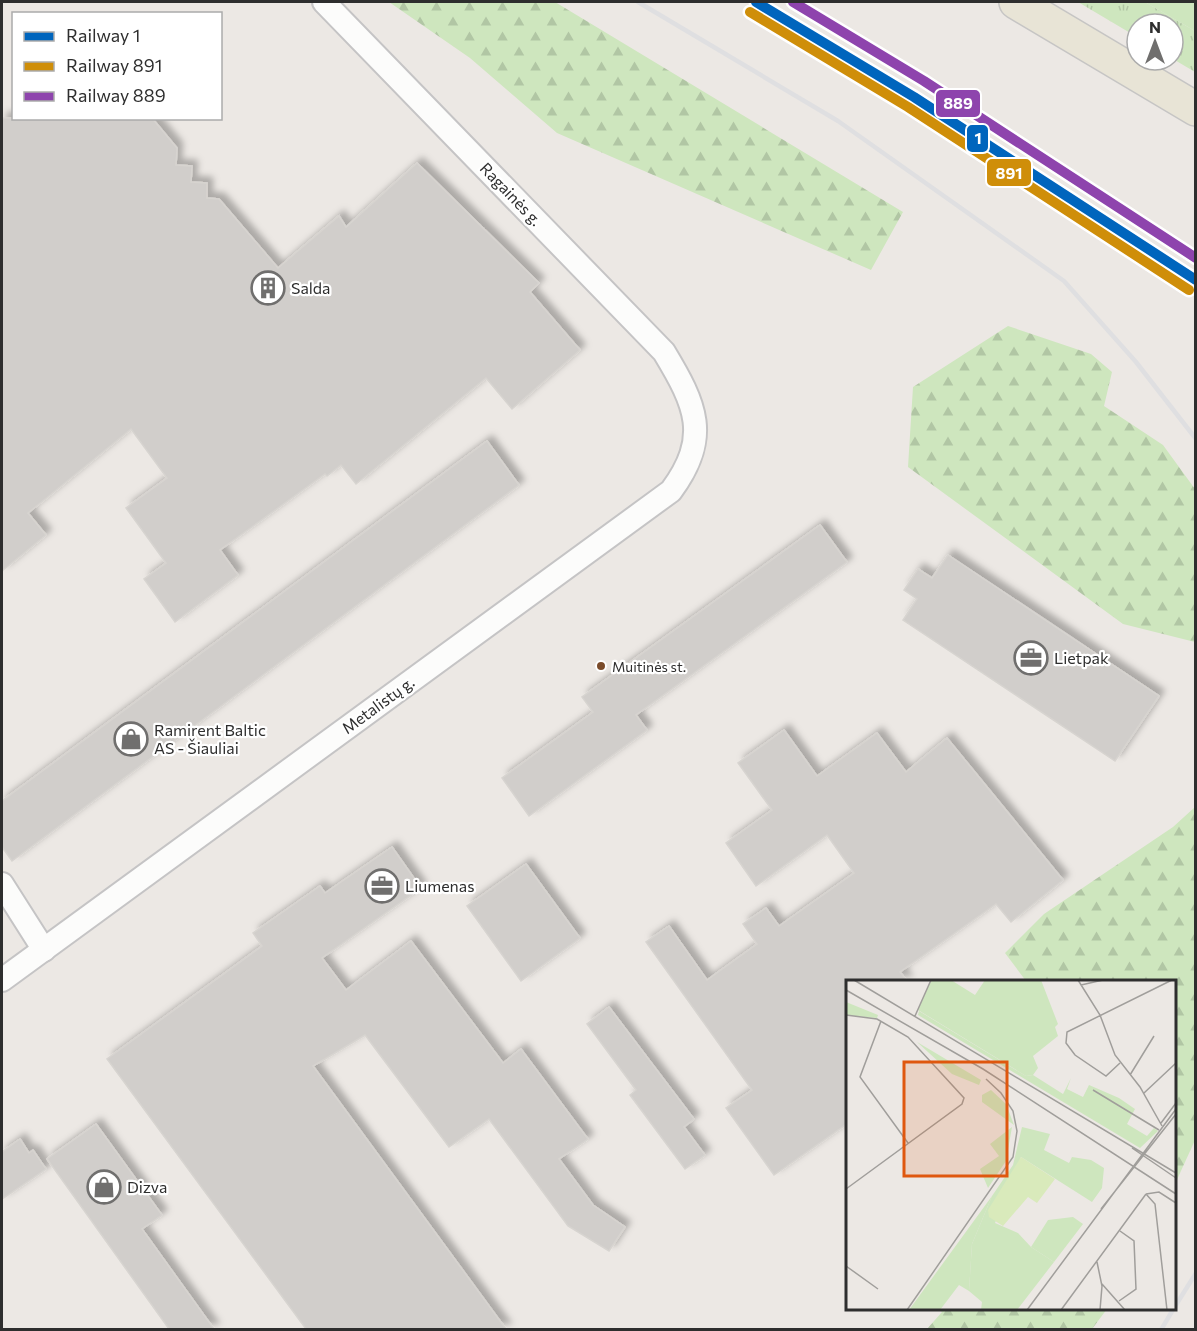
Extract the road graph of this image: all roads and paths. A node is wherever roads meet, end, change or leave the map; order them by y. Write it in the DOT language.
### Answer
graph roads {
  1 [pos="324,2"];
  2 [pos="1016,2"];
  3 [pos="1196,109"];
  4 [pos="690,394"];
  5 [pos="2,884"];
  6 [pos="44,950"];
  7 [pos="2,980"];
  1 -- 4 [label="street, Ragainės g."];
  2 -- 3 [label="main road"];
  4 -- 6 [label="street, Metalistų g."];
  5 -- 6 [label="street"];
  6 -- 7 [label="street, Metalistų g."];
}
